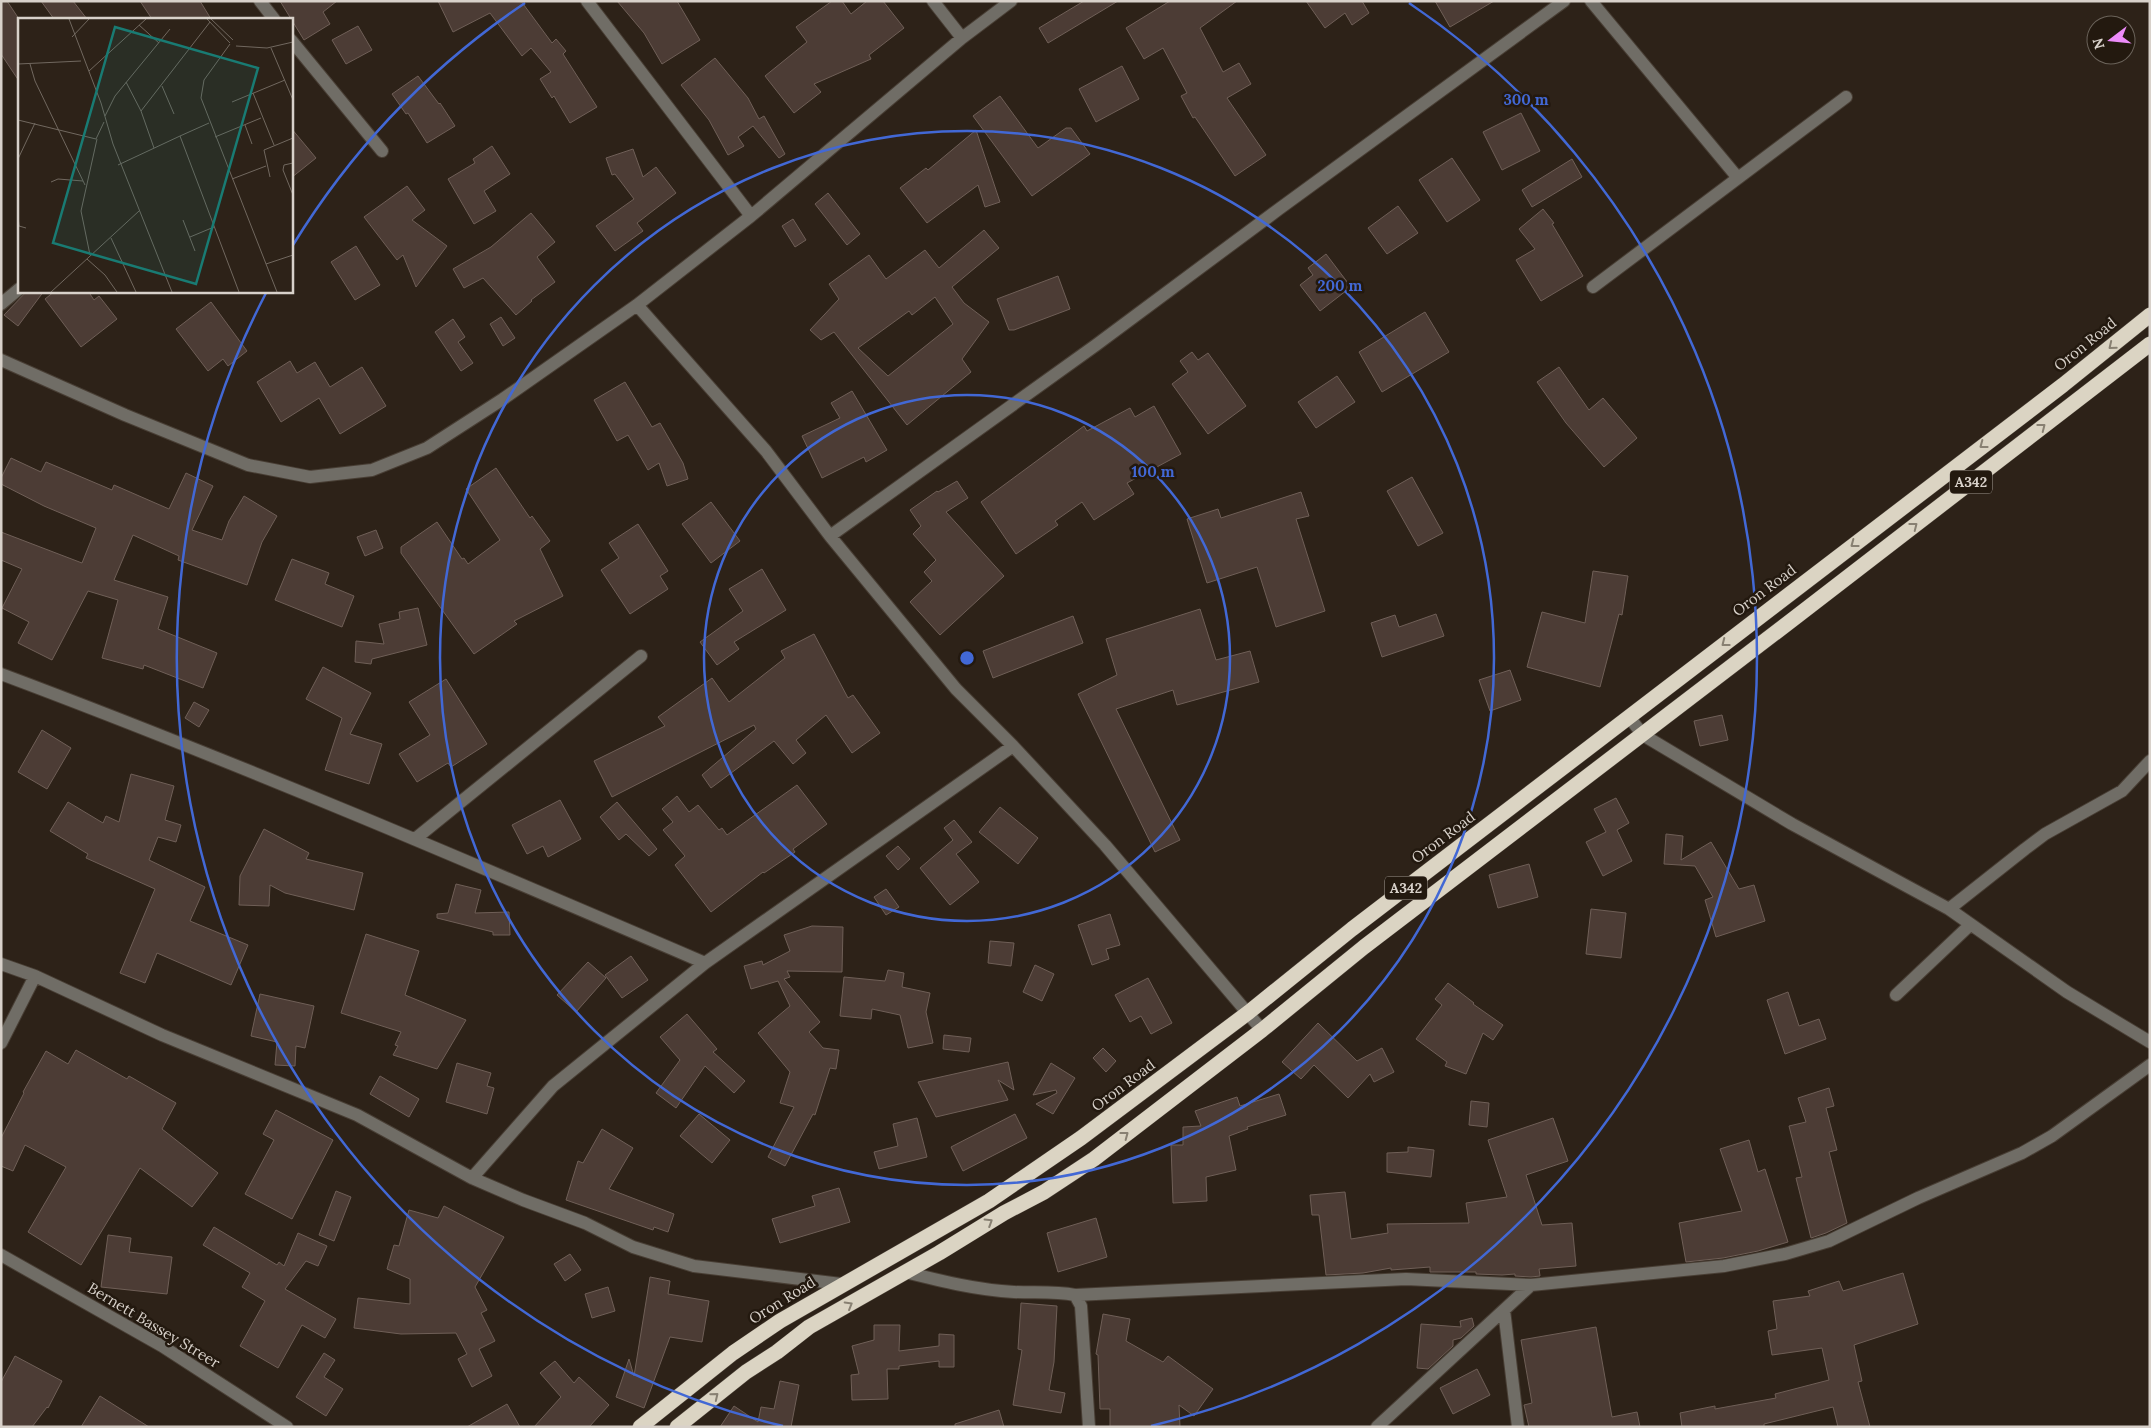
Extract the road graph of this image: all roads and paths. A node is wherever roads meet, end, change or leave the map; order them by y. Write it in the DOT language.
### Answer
graph roads {
  1 [pos="260,1"];
  2 [pos="587,1"];
  3 [pos="933,1"];
  4 [pos="1011,1"];
  5 [pos="1564,1"];
  6 [pos="1591,1"];
  7 [pos="273,18"];
  8 [pos="962,38"];
  9 [pos="292,41"];
  10 [pos="1846,97"];
  11 [pos="382,151"];
  12 [pos="1738,178"];
  13 [pos="752,216"];
  14 [pos="1593,288"];
  15 [pos="18,290"];
  16 [pos="1,304"];
  17 [pos="637,305"];
  18 [pos="2150,315"];
  19 [pos="2150,344"];
  20 [pos="1,360"];
  21 [pos="830,536"];
  22 [pos="641,656"];
  23 [pos="1,674"];
  24 [pos="1629,717"];
  25 [pos="1643,735"];
  26 [pos="1012,746"];
  27 [pos="2150,760"];
  28 [pos="415,839"];
  29 [pos="1949,909"];
  30 [pos="1970,925"];
  31 [pos="705,963"];
  32 [pos="1,964"];
  33 [pos="35,976"];
  34 [pos="1896,996"];
  35 [pos="1249,1012"];
  36 [pos="1262,1030"];
  37 [pos="2150,1042"];
  38 [pos="1,1043"];
  39 [pos="2150,1065"];
  40 [pos="472,1178"];
  41 [pos="1,1255"];
  42 [pos="905,1272"];
  43 [pos="841,1284"];
  44 [pos="1531,1285"];
  45 [pos="1075,1295"];
  46 [pos="1504,1310"];
  47 [pos="287,1427"];
  48 [pos="640,1427"];
  49 [pos="677,1427"];
  50 [pos="1089,1427"];
  51 [pos="1377,1427"];
  52 [pos="1518,1427"];
  1 -- 7 [label="street"];
  2 -- 13 [label="street"];
  3 -- 8 [label="street"];
  4 -- 8 [label="street"];
  5 -- 21 [label="street"];
  6 -- 12 [label="street"];
  8 -- 13 [label="street"];
  9 -- 11 [label="street"];
  10 -- 12 [label="street"];
  12 -- 14 [label="street"];
  13 -- 17 [label="street"];
  15 -- 16 [label="street"];
  17 -- 20 [label="street"];
  17 -- 21 [label="street"];
  18 -- 24 [label="highway, Oron Road / A342, one-way"];
  25 -- 19 [label="highway, A342, one-way"];
  21 -- 26 [label="street"];
  22 -- 28 [label="street"];
  23 -- 28 [label="street"];
  24 -- 25 [label="street"];
  24 -- 35 [label="highway, Oron Road / A342"];
  25 -- 29 [label="street"];
  25 -- 36 [label="highway, A342"];
  26 -- 31 [label="street"];
  26 -- 35 [label="street"];
  27 -- 29 [label="street"];
  28 -- 31 [label="street"];
  29 -- 30 [label="street"];
  30 -- 34 [label="street"];
  30 -- 37 [label="street"];
  31 -- 40 [label="street"];
  32 -- 33 [label="street"];
  33 -- 38 [label="street"];
  33 -- 40 [label="street"];
  35 -- 36 [label="street"];
  35 -- 43 [label="highway, Oron Road / A342"];
  42 -- 36 [label="highway, A342, one-way"];
  39 -- 44 [label="street"];
  40 -- 43 [label="street"];
  41 -- 47 [label="street, Bernett Bassey Streer"];
  42 -- 45 [label="street"];
  49 -- 42 [label="highway, A342, one-way"];
  43 -- 48 [label="highway, Oron Road / A342"];
  44 -- 45 [label="street"];
  44 -- 46 [label="street"];
  45 -- 50 [label="street"];
  46 -- 51 [label="street"];
  46 -- 52 [label="street"];
}
